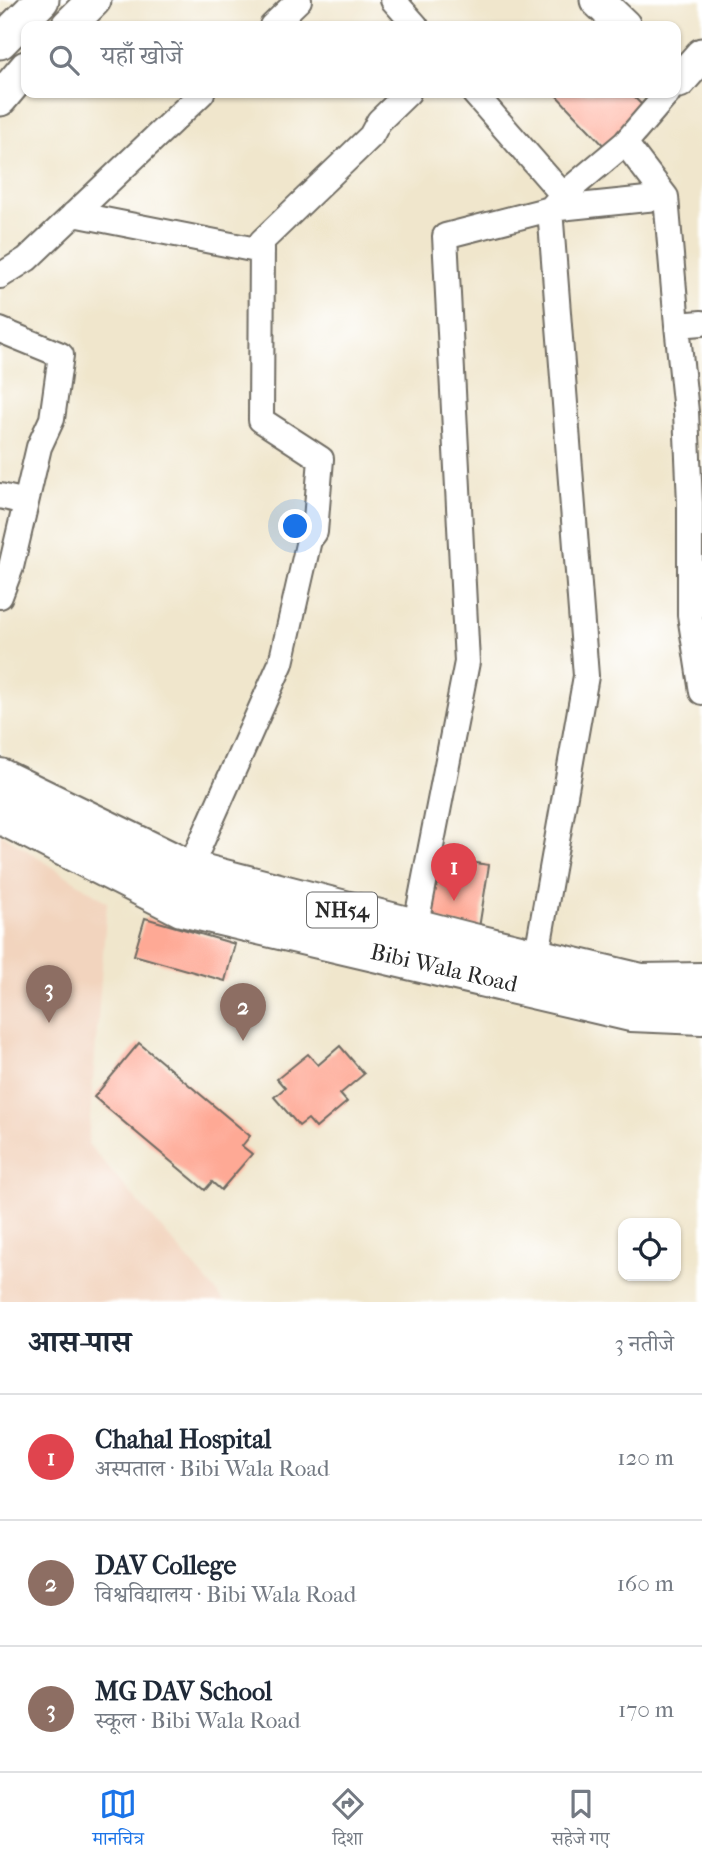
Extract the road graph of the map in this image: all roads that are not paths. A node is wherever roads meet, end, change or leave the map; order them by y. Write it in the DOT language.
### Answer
graph roads {
  1 [pos="42,0"];
  2 [pos="94,0"];
  3 [pos="299,0"];
  4 [pos="393,0"];
  5 [pos="597,0"];
  6 [pos="73,21"];
  7 [pos="277,21"];
  8 [pos="412,21"];
  9 [pos="619,21"];
  10 [pos="0,42"];
  11 [pos="702,55"];
  12 [pos="21,74"];
  13 [pos="681,78"];
  14 [pos="197,98"];
  15 [pos="403,98"];
  16 [pos="478,98"];
  17 [pos="663,98"];
  18 [pos="0,99"];
  19 [pos="625,143"];
  20 [pos="666,197"];
  21 [pos="557,202"];
  22 [pos="74,214"];
  23 [pos="261,251"];
  24 [pos="0,276"];
  25 [pos="702,323"];
  26 [pos="677,325"];
  27 [pos="0,330"];
  28 [pos="694,412"];
  29 [pos="0,496"];
  30 [pos="26,502"];
  31 [pos="696,502"];
  32 [pos="0,596"];
  33 [pos="702,692"];
  34 [pos="0,778"];
  35 [pos="0,814"];
  36 [pos="190,870"];
  37 [pos="415,929"];
  38 [pos="533,973"];
  39 [pos="702,982"];
  40 [pos="702,1015"];
  1 -- 10 [label="main road"];
  2 -- 6 [label="main road"];
  3 -- 7 [label="street"];
  4 -- 8 [label="street"];
  5 -- 9 [label="main road"];
  11 -- 13 [label="main road"];
  12 -- 18 [label="main road"];
  14 -- 22 [label="street"];
  15 -- 23 [label="street"];
  16 -- 21 [label="street"];
  17 -- 19 [label="street"];
  19 -- 20 [label="street"];
  19 -- 21 [label="street"];
  20 -- 21 [label="street"];
  20 -- 26 [label="street"];
  21 -- 37 [label="street"];
  21 -- 38 [label="street"];
  22 -- 23 [label="street"];
  22 -- 24 [label="street"];
  23 -- 36 [label="street"];
  25 -- 26 [label="street"];
  26 -- 28 [label="street"];
  27 -- 30 [label="street"];
  28 -- 31 [label="street"];
  29 -- 30 [label="street"];
  30 -- 32 [label="street"];
  31 -- 33 [label="street"];
  34 -- 36 [label="highway, NH54"];
  35 -- 38 [label="highway, Bibi Wala Road / NH54"];
  36 -- 37 [label="highway, NH54"];
  37 -- 38 [label="highway, NH54"];
  38 -- 39 [label="highway, NH54"];
  38 -- 40 [label="highway, Bibi Wala Road / NH54"];
}
